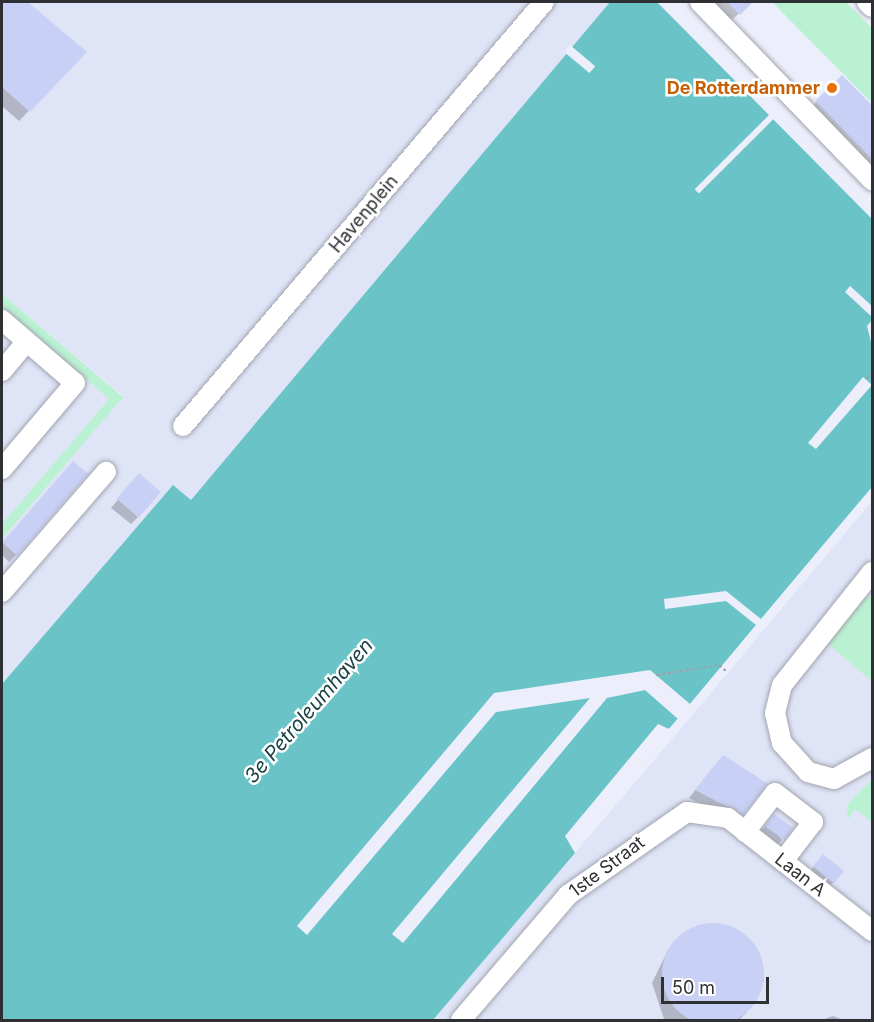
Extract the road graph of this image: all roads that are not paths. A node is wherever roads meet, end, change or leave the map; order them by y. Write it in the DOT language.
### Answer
graph roads {
  1 [pos="544,2"];
  2 [pos="700,2"];
  3 [pos="867,2"];
  4 [pos="873,7"];
  5 [pos="873,180"];
  6 [pos="2,321"];
  7 [pos="15,350"];
  8 [pos="2,371"];
  9 [pos="183,426"];
  10 [pos="2,469"];
  11 [pos="106,472"];
  12 [pos="871,577"];
  13 [pos="2,592"];
  14 [pos="871,756"];
  15 [pos="728,818"];
  16 [pos="745,832"];
  17 [pos="783,861"];
  18 [pos="873,931"];
  19 [pos="461,1020"];
  1 -- 9 [label="street, Havenplein"];
  2 -- 5 [label="street"];
  3 -- 4 [label="street"];
  6 -- 7 [label="street"];
  7 -- 8 [label="street"];
  7 -- 10 [label="street"];
  11 -- 13 [label="street"];
  12 -- 14 [label="street"];
  15 -- 16 [label="street, Laan A"];
  15 -- 19 [label="street, 1ste Straat"];
  16 -- 17 [label="street, Laan A"];
  16 -- 17 [label="street"];
  17 -- 18 [label="street, Laan A"];
}
